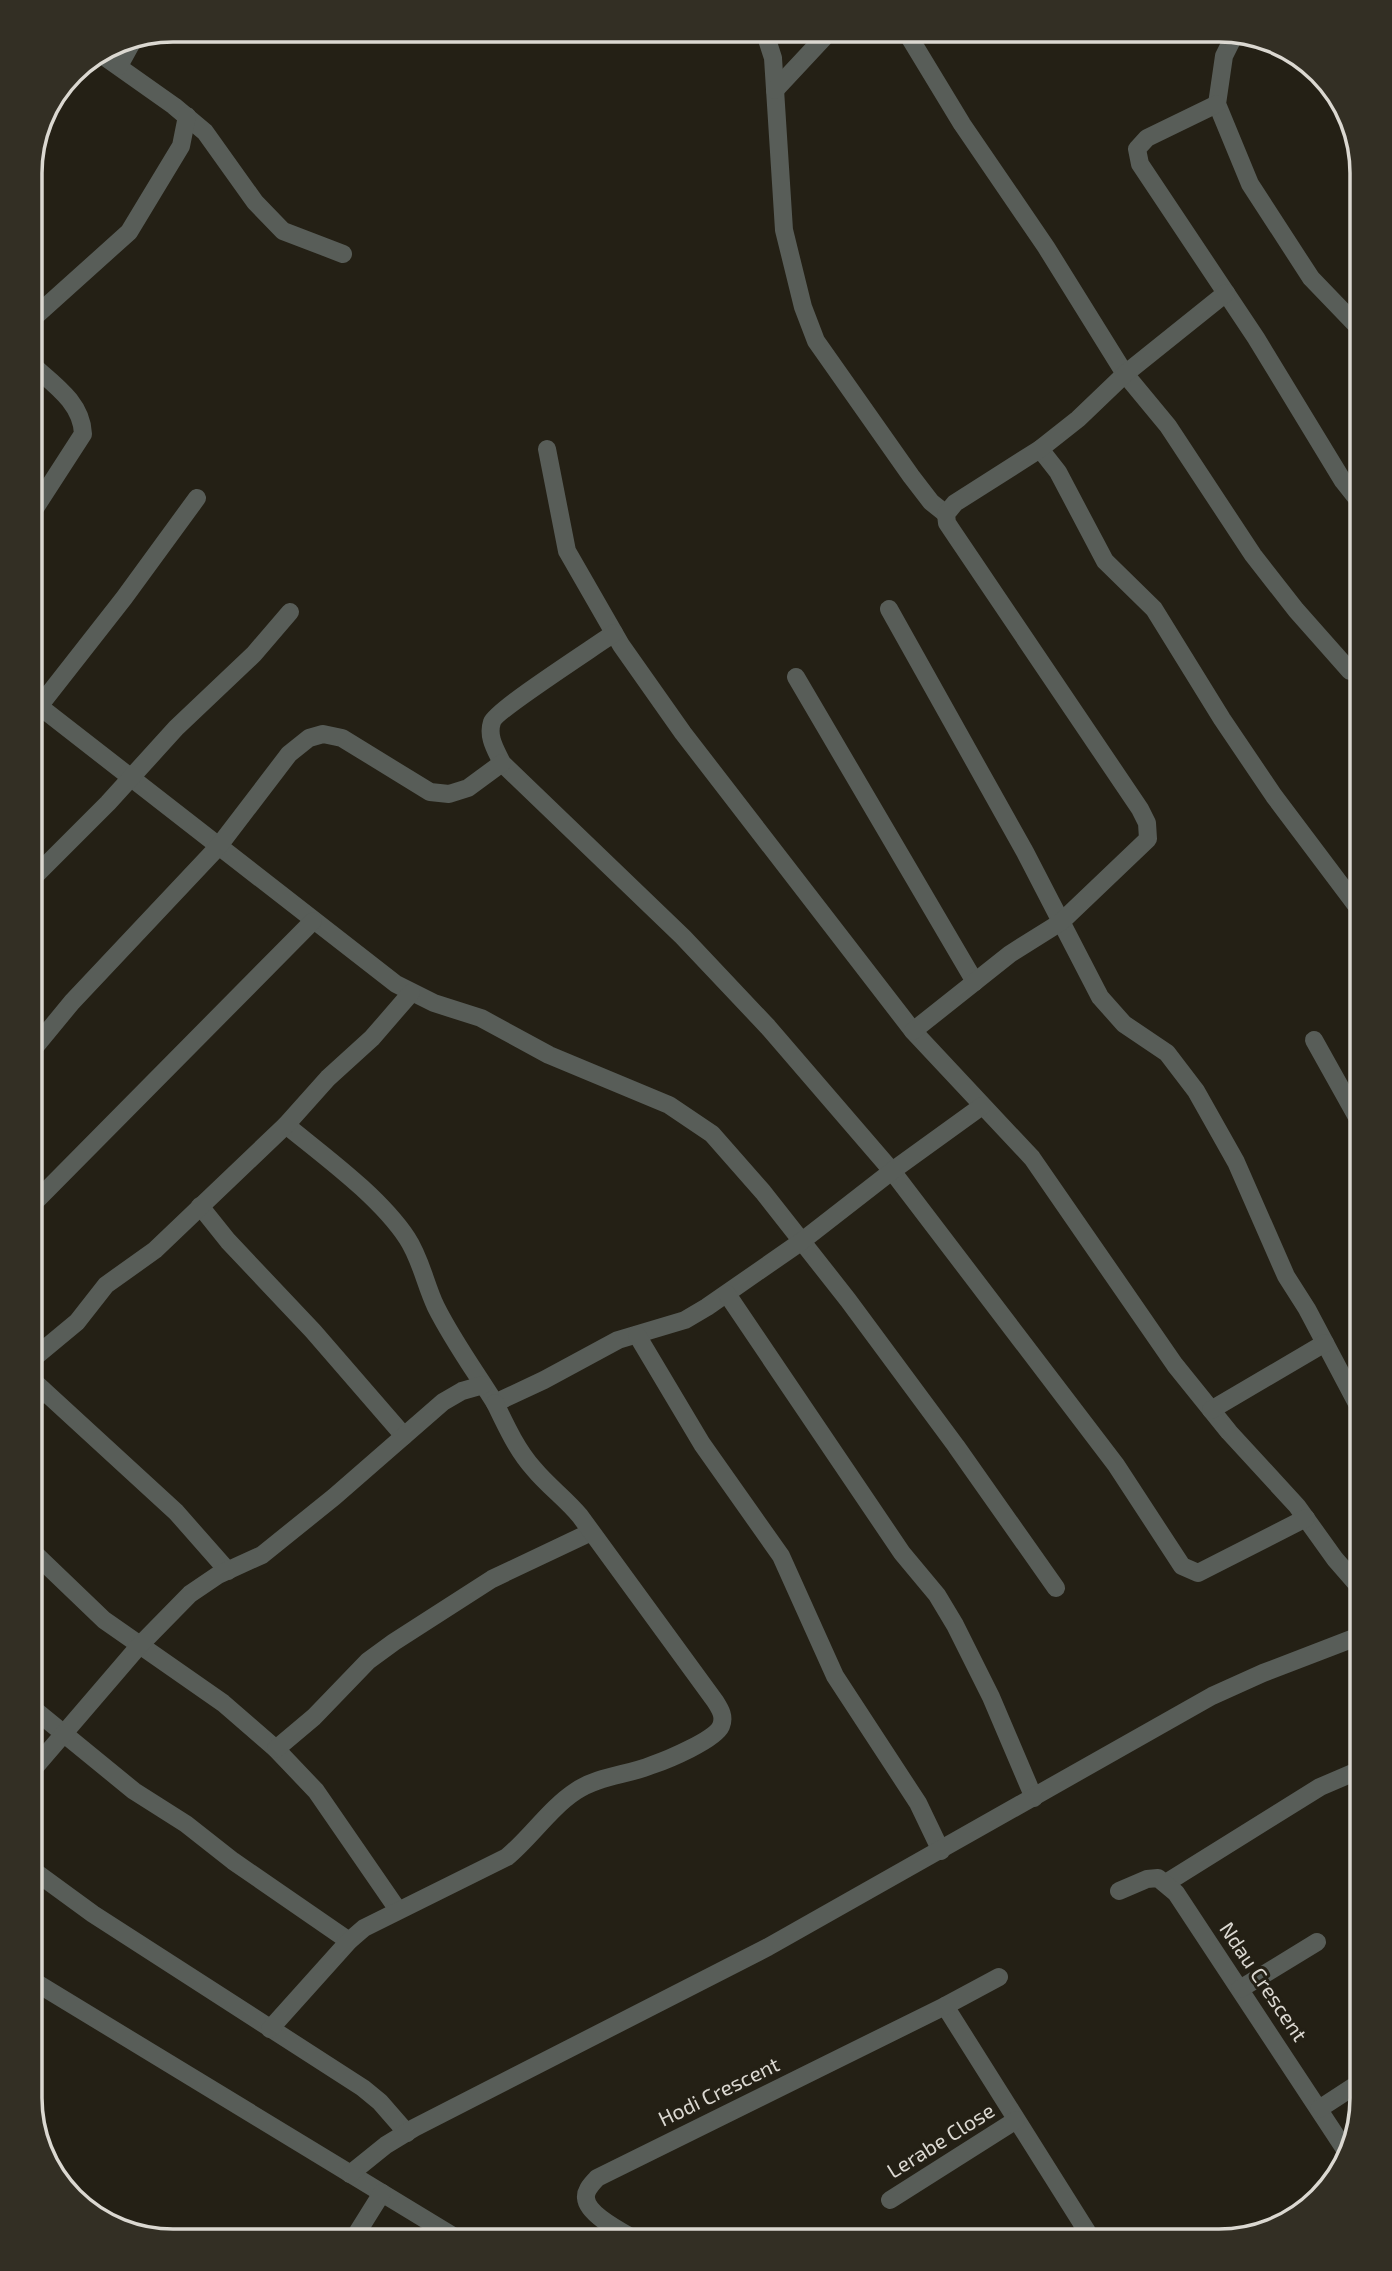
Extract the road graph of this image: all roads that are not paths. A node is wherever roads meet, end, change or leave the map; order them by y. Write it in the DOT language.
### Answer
graph roads {
  1 [pos="768,42"];
  2 [pos="820,42"];
  3 [pos="912,42"];
  4 [pos="1231,43"];
  5 [pos="128,50"];
  6 [pos="108,59"];
  7 [pos="119,66"];
  8 [pos="775,90"];
  9 [pos="1217,104"];
  10 [pos="187,116"];
  11 [pos="343,254"];
  12 [pos="1226,293"];
  13 [pos="42,310"];
  14 [pos="1350,319"];
  15 [pos="42,374"];
  16 [pos="1125,374"];
  17 [pos="547,449"];
  18 [pos="1040,449"];
  19 [pos="1350,490"];
  20 [pos="42,497"];
  21 [pos="197,498"];
  22 [pos="947,514"];
  23 [pos="889,609"];
  24 [pos="290,611"];
  25 [pos="614,633"];
  26 [pos="1350,671"];
  27 [pos="796,677"];
  28 [pos="42,697"];
  29 [pos="42,714"];
  30 [pos="502,763"];
  31 [pos="130,778"];
  32 [pos="218,847"];
  33 [pos="42,869"];
  34 [pos="1350,897"];
  35 [pos="313,921"];
  36 [pos="1061,922"];
  37 [pos="975,982"];
  38 [pos="411,993"];
  39 [pos="913,1031"];
  40 [pos="42,1038"];
  41 [pos="1314,1040"];
  42 [pos="1350,1104"];
  43 [pos="982,1106"];
  44 [pos="286,1125"];
  45 [pos="892,1171"];
  46 [pos="42,1193"];
  47 [pos="200,1206"];
  48 [pos="802,1241"];
  49 [pos="727,1294"];
  50 [pos="637,1335"];
  51 [pos="1325,1343"];
  52 [pos="42,1351"];
  53 [pos="483,1385"];
  54 [pos="43,1390"];
  55 [pos="1350,1390"];
  56 [pos="495,1403"];
  57 [pos="1211,1410"];
  58 [pos="404,1436"];
  59 [pos="1306,1518"];
  60 [pos="591,1532"];
  61 [pos="42,1561"];
  62 [pos="228,1571"];
  63 [pos="1350,1576"];
  64 [pos="1056,1588"];
  65 [pos="1350,1640"];
  66 [pos="139,1646"];
  67 [pos="42,1716"];
  68 [pos="62,1734"];
  69 [pos="276,1749"];
  70 [pos="42,1758"];
  71 [pos="1350,1774"];
  72 [pos="1034,1798"];
  73 [pos="941,1851"];
  74 [pos="42,1877"];
  75 [pos="1166,1883"];
  76 [pos="1119,1891"];
  77 [pos="398,1910"];
  78 [pos="349,1941"];
  79 [pos="1317,1942"];
  80 [pos="999,1977"];
  81 [pos="42,1986"];
  82 [pos="1240,1989"];
  83 [pos="945,2006"];
  84 [pos="270,2029"];
  85 [pos="1350,2089"];
  86 [pos="1320,2109"];
  87 [pos="1016,2120"];
  88 [pos="407,2133"];
  89 [pos="1342,2144"];
  90 [pos="350,2174"];
  91 [pos="383,2193"];
  92 [pos="890,2200"];
  93 [pos="360,2229"];
  94 [pos="442,2229"];
  95 [pos="618,2229"];
  96 [pos="1085,2229"];
  1 -- 8 [label="street"];
  2 -- 8 [label="street"];
  3 -- 16 [label="street"];
  4 -- 9 [label="street"];
  5 -- 7 [label="street"];
  6 -- 7 [label="street"];
  7 -- 10 [label="street"];
  8 -- 22 [label="street"];
  9 -- 12 [label="street"];
  9 -- 14 [label="street"];
  10 -- 11 [label="street"];
  10 -- 13 [label="street"];
  12 -- 16 [label="street"];
  12 -- 19 [label="street"];
  15 -- 20 [label="street"];
  16 -- 18 [label="street"];
  16 -- 26 [label="street"];
  17 -- 25 [label="street"];
  18 -- 22 [label="street"];
  18 -- 34 [label="street"];
  21 -- 28 [label="street"];
  22 -- 36 [label="street"];
  23 -- 36 [label="street"];
  24 -- 31 [label="street"];
  25 -- 30 [label="street"];
  25 -- 39 [label="street"];
  27 -- 37 [label="street"];
  29 -- 31 [label="street"];
  30 -- 32 [label="street"];
  30 -- 45 [label="street"];
  31 -- 32 [label="street"];
  31 -- 33 [label="street"];
  32 -- 35 [label="street"];
  32 -- 40 [label="street"];
  35 -- 38 [label="street"];
  35 -- 46 [label="street"];
  36 -- 37 [label="street"];
  36 -- 51 [label="street"];
  37 -- 39 [label="street"];
  38 -- 44 [label="street"];
  38 -- 48 [label="street"];
  39 -- 43 [label="street"];
  41 -- 42 [label="street"];
  43 -- 45 [label="street"];
  43 -- 57 [label="street"];
  44 -- 47 [label="street"];
  44 -- 53 [label="street"];
  45 -- 48 [label="street"];
  45 -- 59 [label="street"];
  47 -- 52 [label="street"];
  47 -- 58 [label="street"];
  48 -- 49 [label="street"];
  48 -- 64 [label="street"];
  49 -- 50 [label="street"];
  49 -- 72 [label="street"];
  50 -- 56 [label="street"];
  50 -- 73 [label="street"];
  51 -- 55 [label="street"];
  51 -- 57 [label="street"];
  53 -- 56 [label="street"];
  53 -- 58 [label="street"];
  54 -- 62 [label="street"];
  56 -- 60 [label="street"];
  57 -- 59 [label="street"];
  58 -- 62 [label="street"];
  59 -- 63 [label="street"];
  60 -- 69 [label="street"];
  60 -- 77 [label="street"];
  61 -- 66 [label="street"];
  62 -- 66 [label="street"];
  65 -- 72 [label="street"];
  66 -- 68 [label="street"];
  66 -- 69 [label="street"];
  67 -- 68 [label="street"];
  68 -- 70 [label="street"];
  68 -- 78 [label="street"];
  69 -- 77 [label="street"];
  71 -- 75 [label="street"];
  72 -- 73 [label="street"];
  73 -- 88 [label="street"];
  74 -- 84 [label="street"];
  75 -- 76 [label="street"];
  75 -- 82 [label="street, Ndau Crescent"];
  77 -- 78 [label="street"];
  78 -- 84 [label="street"];
  79 -- 82 [label="street"];
  80 -- 83 [label="street, Hodi Crescent"];
  81 -- 90 [label="street"];
  82 -- 86 [label="street, Ndau Crescent"];
  83 -- 87 [label="street"];
  83 -- 95 [label="street, Hodi Crescent"];
  84 -- 88 [label="street"];
  85 -- 86 [label="street"];
  86 -- 89 [label="street, Ndau Crescent"];
  87 -- 92 [label="street, Lerabe Close"];
  87 -- 96 [label="street"];
  88 -- 90 [label="street"];
  90 -- 91 [label="street"];
  91 -- 93 [label="street"];
  91 -- 94 [label="street"];
}
